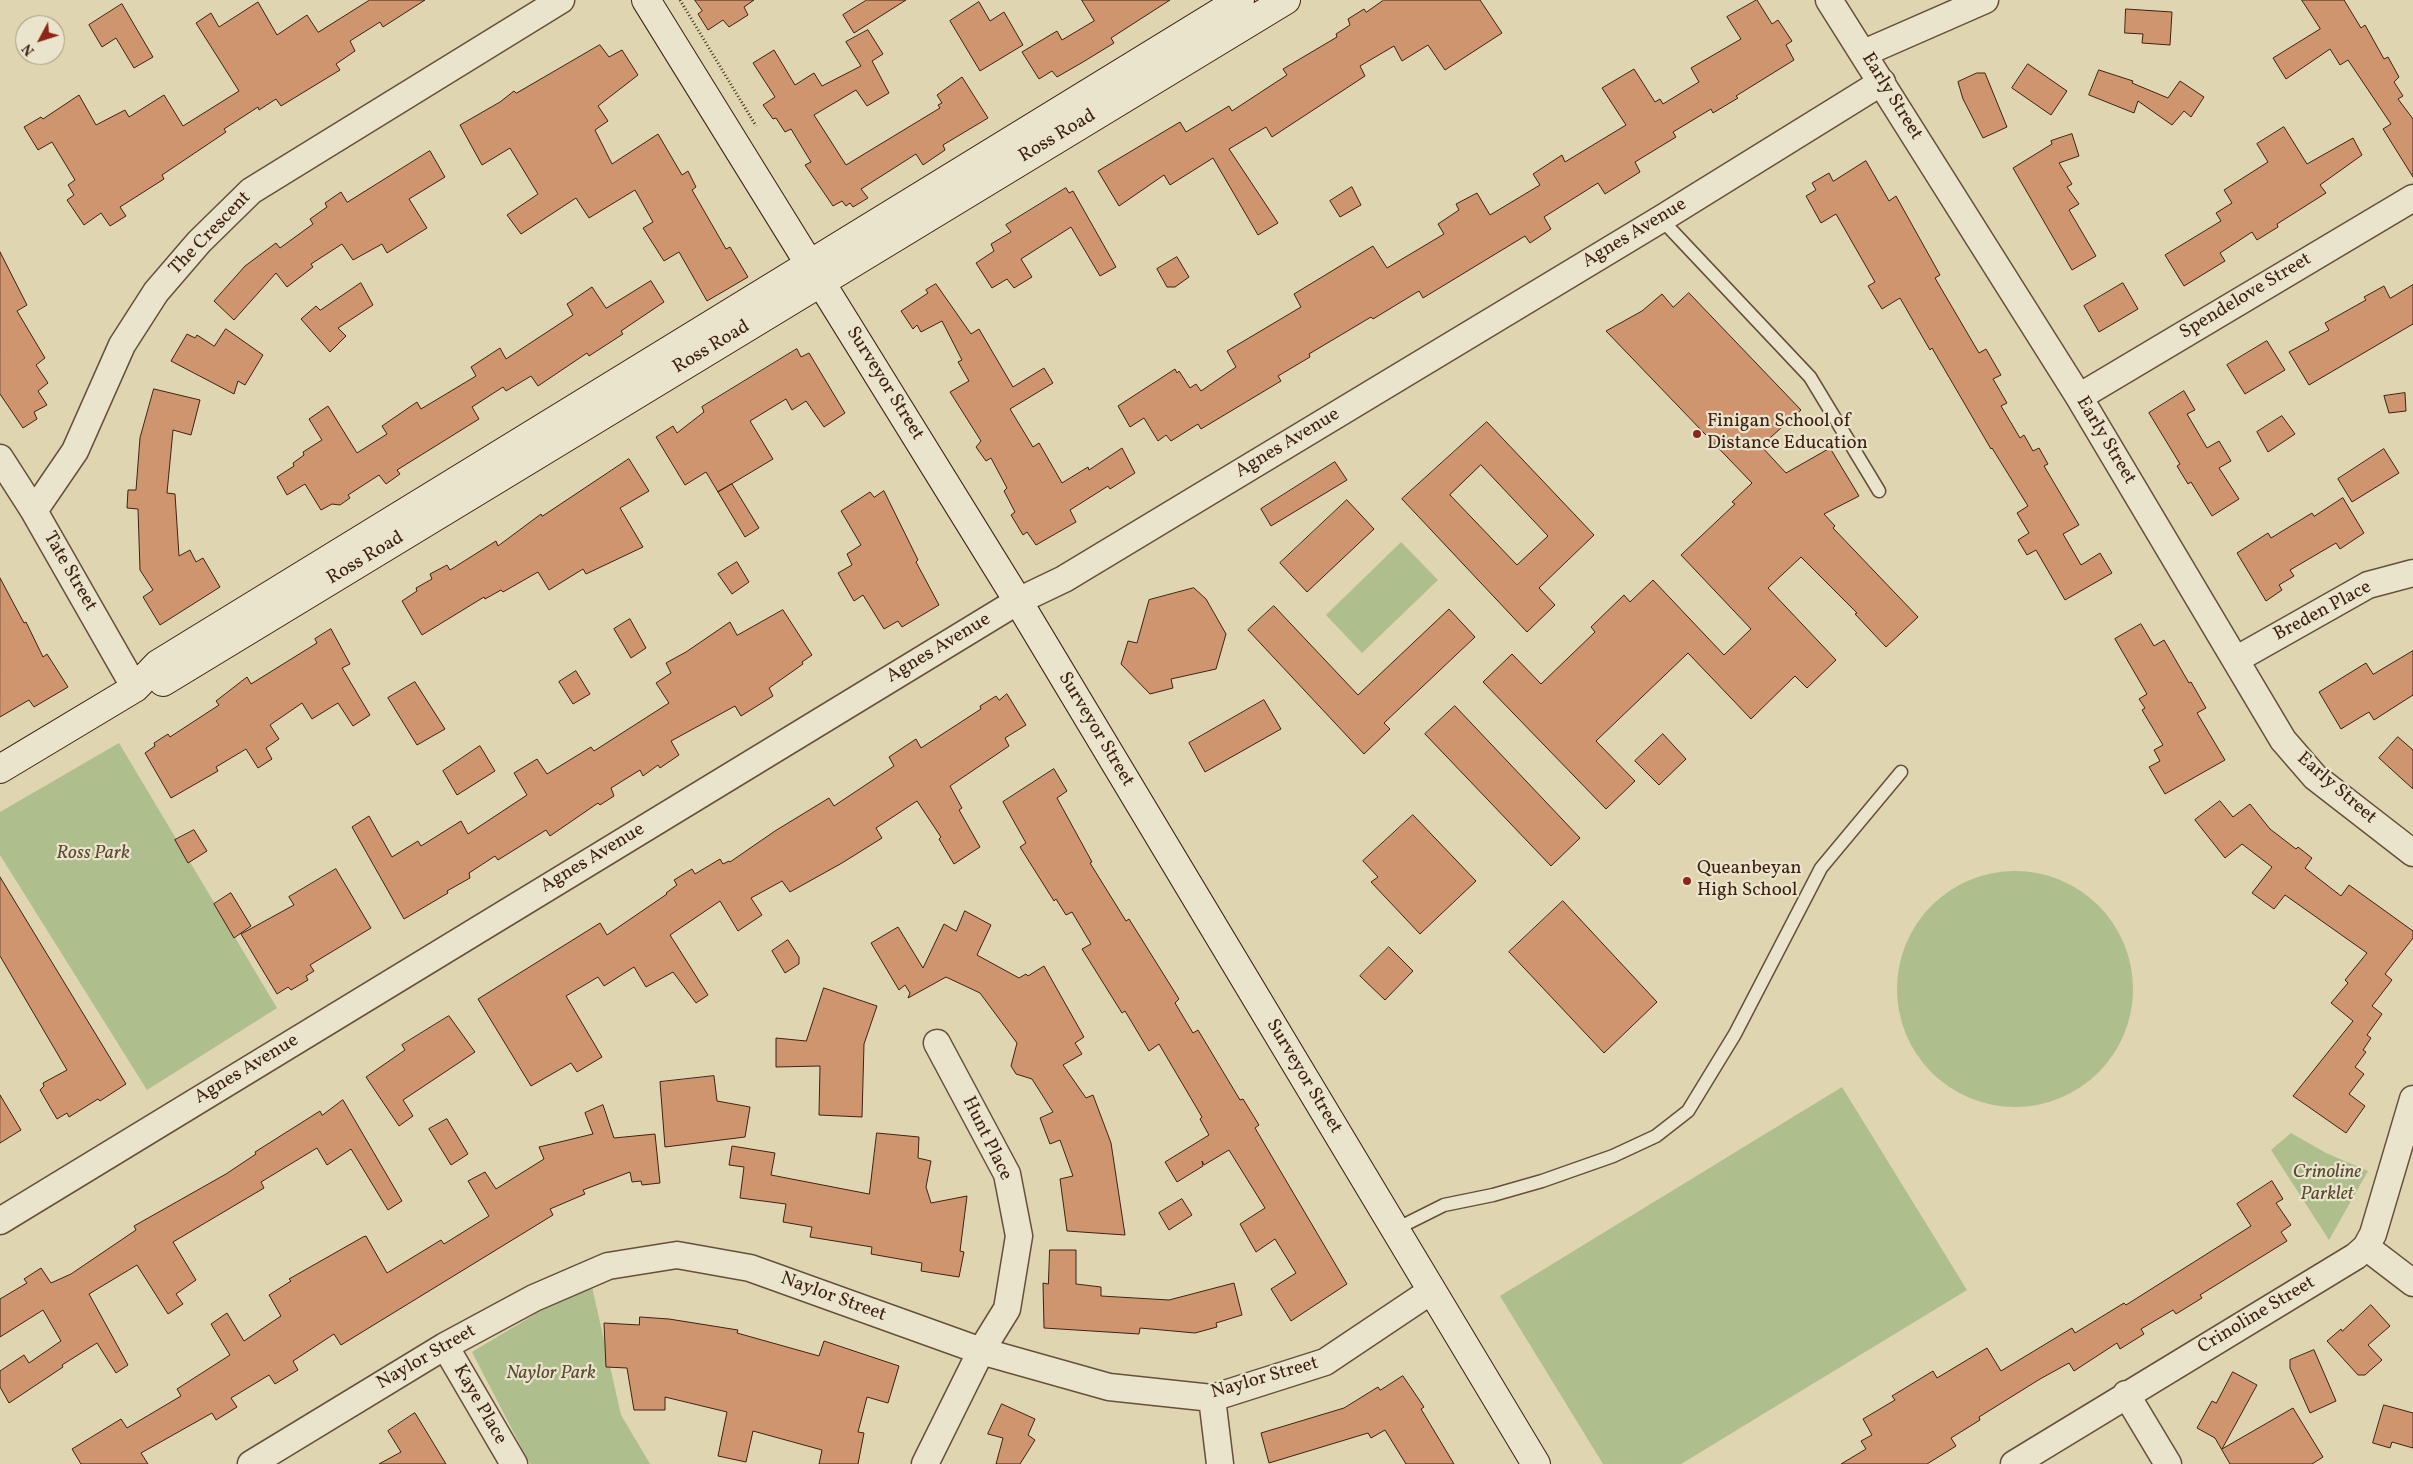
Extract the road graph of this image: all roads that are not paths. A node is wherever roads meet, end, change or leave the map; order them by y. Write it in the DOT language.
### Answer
graph roads {
  1 [pos="561,0"];
  2 [pos="646,0"];
  3 [pos="1240,0"];
  4 [pos="1286,0"];
  5 [pos="1829,0"];
  6 [pos="1985,0"];
  7 [pos="1864,53"];
  8 [pos="1882,82"];
  9 [pos="2413,198"];
  10 [pos="1661,219"];
  11 [pos="815,272"];
  12 [pos="2079,397"];
  13 [pos="0,458"];
  14 [pos="1879,491"];
  15 [pos="34,510"];
  16 [pos="2413,573"];
  17 [pos="1018,601"];
  18 [pos="2236,659"];
  19 [pos="135,688"];
  20 [pos="0,769"];
  21 [pos="1901,772"];
  22 [pos="2413,853"];
  23 [pos="937,1044"];
  24 [pos="2413,1099"];
  25 [pos="0,1221"];
  26 [pos="1394,1230"];
  27 [pos="2366,1247"];
  28 [pos="2413,1283"];
  29 [pos="1431,1291"];
  30 [pos="445,1346"];
  31 [pos="981,1351"];
  32 [pos="2126,1394"];
  33 [pos="1212,1398"];
  34 [pos="252,1464"];
  35 [pos="514,1464"];
  36 [pos="925,1464"];
  37 [pos="1220,1464"];
  38 [pos="1536,1464"];
  39 [pos="2014,1464"];
  40 [pos="2168,1464"];
  1 -- 15 [label="street, The Crescent"];
  2 -- 11 [label="street, Surveyor Street"];
  3 -- 11 [label="street, Ross Road"];
  4 -- 11 [label="street, Ross Road"];
  5 -- 7 [label="street, Early Street"];
  6 -- 7 [label="street"];
  7 -- 8 [label="street, Early Street"];
  8 -- 10 [label="street, Agnes Avenue"];
  8 -- 12 [label="street, Early Street"];
  9 -- 12 [label="street, Spendelove Street"];
  10 -- 14 [label="lane"];
  10 -- 17 [label="street, Agnes Avenue"];
  11 -- 17 [label="street, Surveyor Street"];
  11 -- 19 [label="street, Ross Road"];
  12 -- 18 [label="street, Early Street"];
  13 -- 15 [label="street, Tate Street"];
  15 -- 19 [label="street, Tate Street"];
  16 -- 18 [label="street, Breden Place"];
  17 -- 25 [label="street, Agnes Avenue"];
  17 -- 26 [label="street, Surveyor Street"];
  18 -- 22 [label="street, Early Street"];
  19 -- 20 [label="street, Ross Road"];
  21 -- 26 [label="lane"];
  23 -- 31 [label="street, Hunt Place"];
  24 -- 27 [label="street, Crinoline Street"];
  26 -- 29 [label="street, Surveyor Street"];
  27 -- 28 [label="street"];
  27 -- 32 [label="street, Crinoline Street"];
  29 -- 33 [label="street, Naylor Street"];
  29 -- 38 [label="street, Surveyor Street"];
  30 -- 31 [label="street, Naylor Street"];
  30 -- 34 [label="street, Naylor Street"];
  30 -- 35 [label="street, Kaye Place"];
  31 -- 33 [label="street, Naylor Street"];
  31 -- 36 [label="street, Hunt Place"];
  32 -- 39 [label="street, Crinoline Street"];
  32 -- 40 [label="street"];
  33 -- 37 [label="street"];
}
